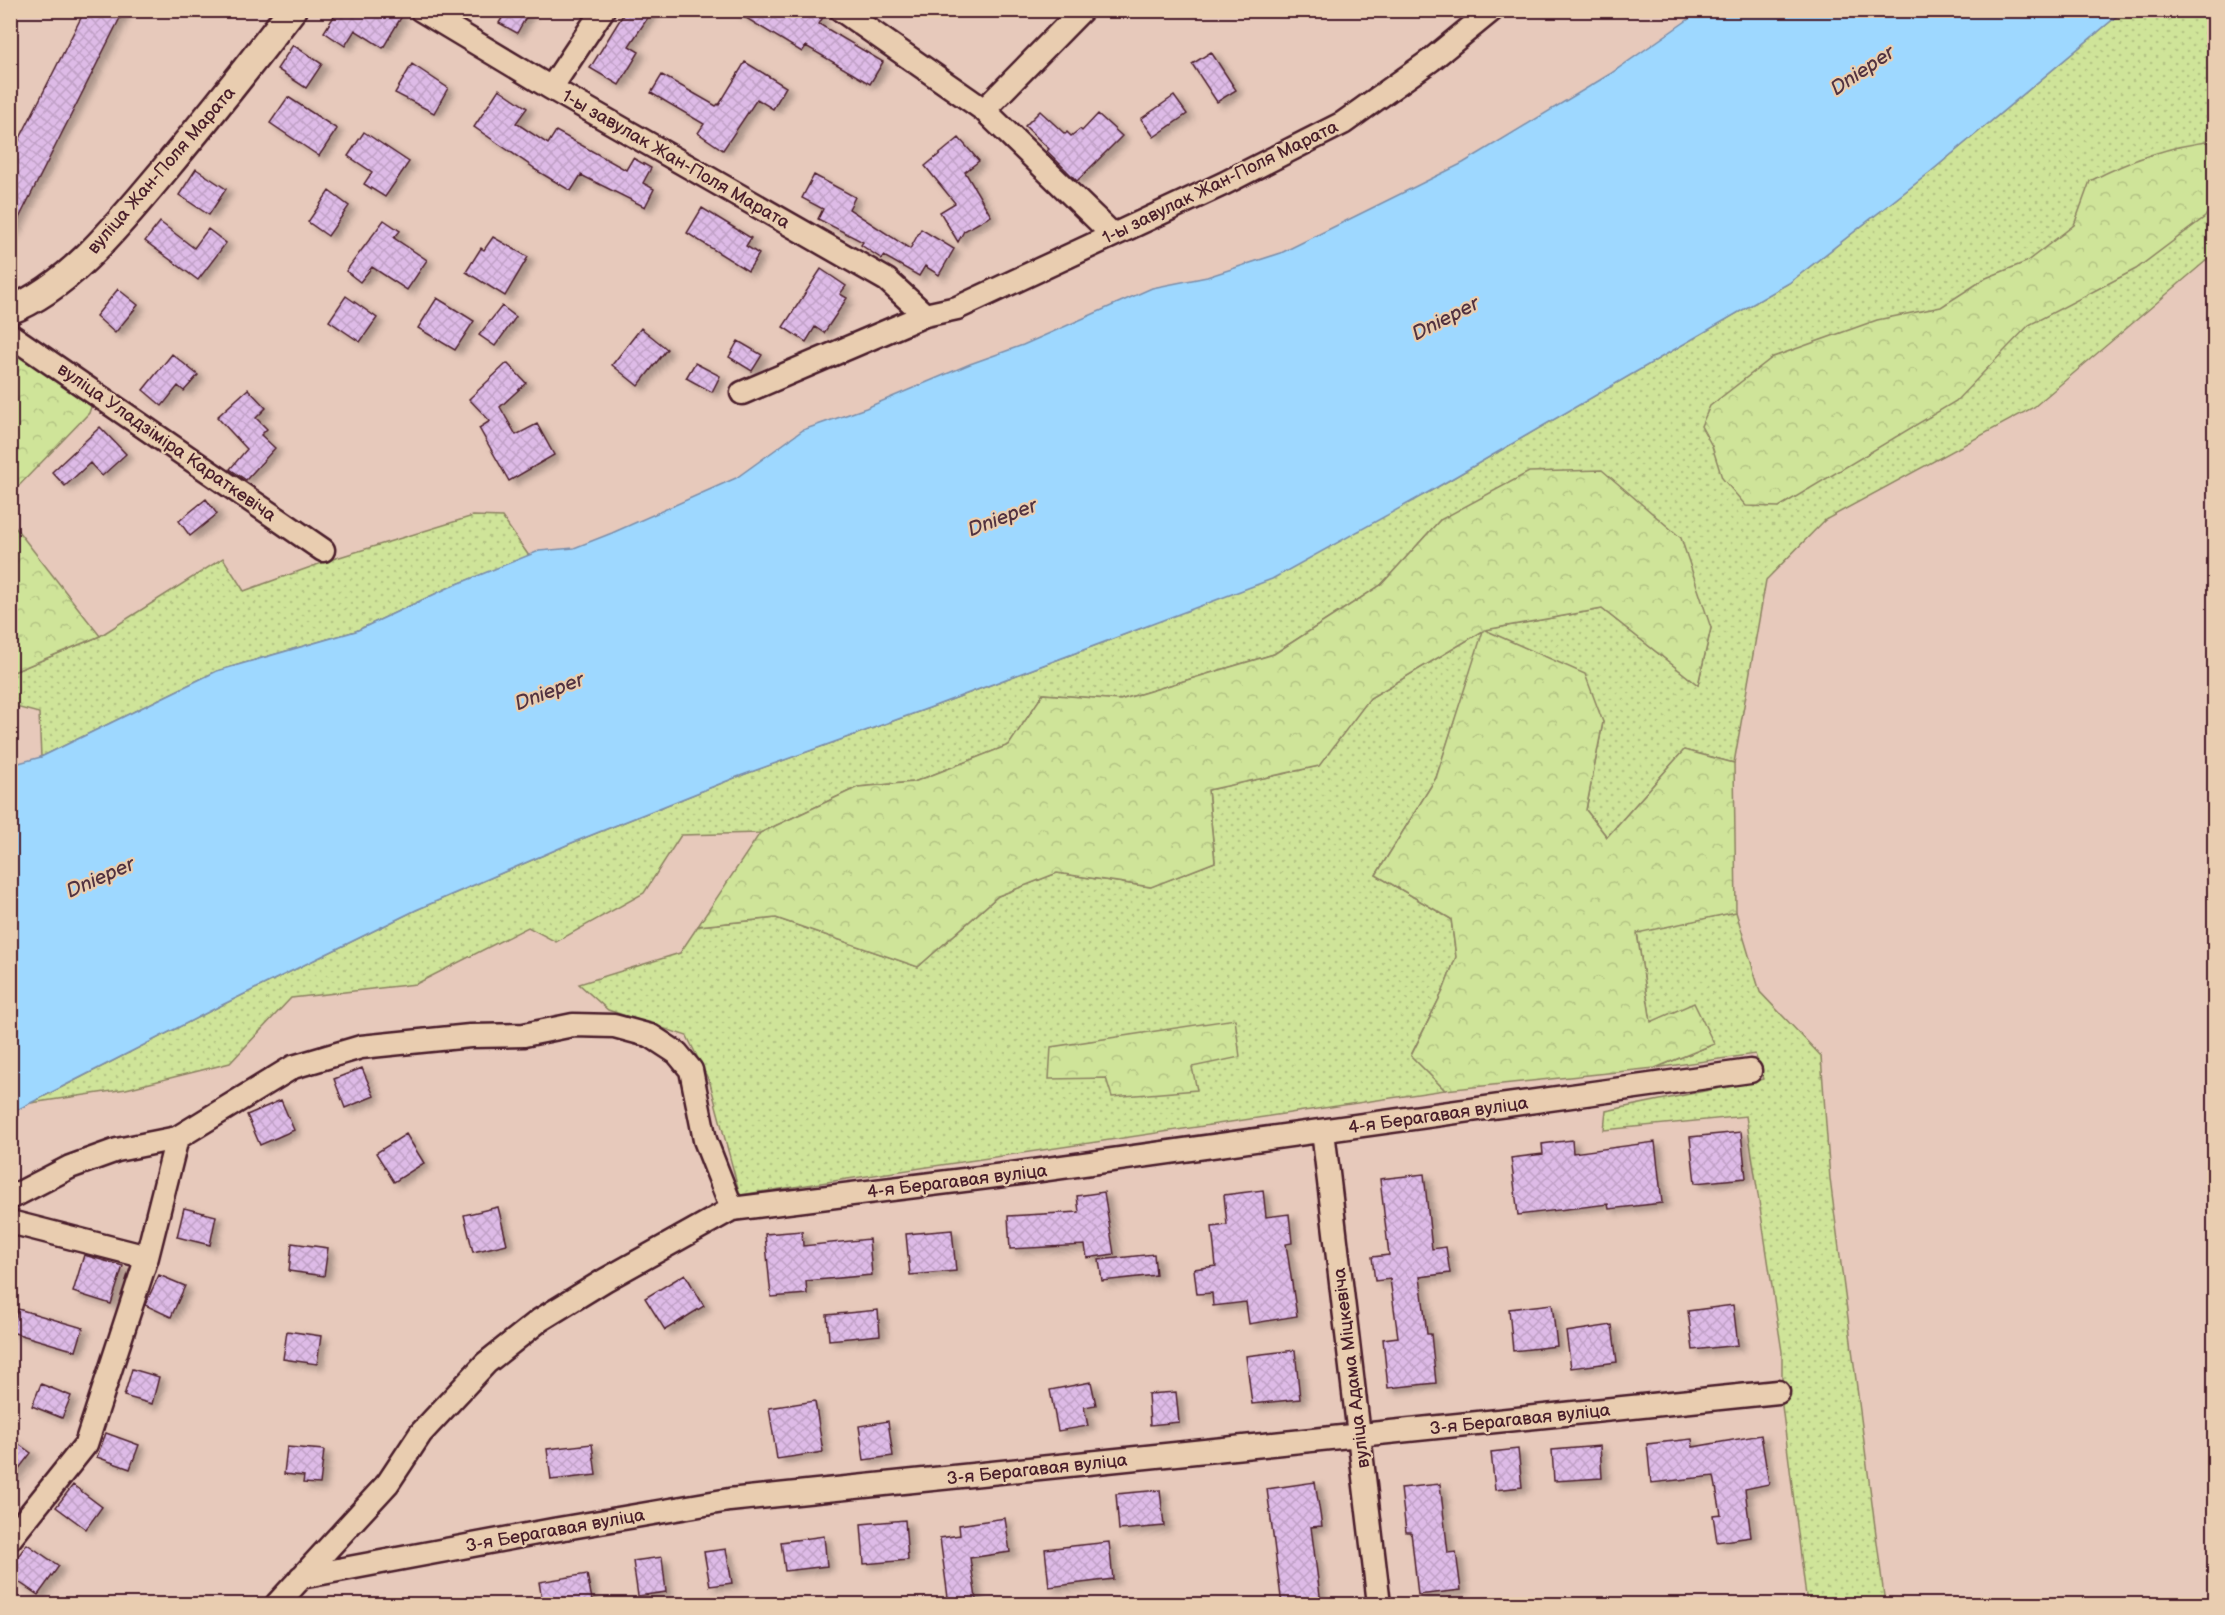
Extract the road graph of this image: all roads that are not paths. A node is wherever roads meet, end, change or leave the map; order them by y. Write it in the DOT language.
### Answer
graph roads {
  1 [pos="292,10"];
  2 [pos="421,10"];
  3 [pos="603,10"];
  4 [pos="841,10"];
  5 [pos="1082,10"];
  6 [pos="1492,10"];
  7 [pos="872,19"];
  8 [pos="551,88"];
  9 [pos="984,110"];
  10 [pos="1113,235"];
  11 [pos="10,310"];
  12 [pos="926,315"];
  13 [pos="10,335"];
  14 [pos="742,393"];
  15 [pos="323,550"];
  16 [pos="1750,1071"];
  17 [pos="1323,1131"];
  18 [pos="177,1138"];
  19 [pos="10,1198"];
  20 [pos="732,1209"];
  21 [pos="10,1222"];
  22 [pos="147,1257"];
  23 [pos="1778,1392"];
  24 [pos="1360,1436"];
  25 [pos="10,1539"];
  26 [pos="301,1577"];
  27 [pos="277,1605"];
  28 [pos="1379,1605"];
  1 -- 11 [label="street, вуліца Жан-Поля Марата"];
  2 -- 8 [label="street, 1-ы завулак Жан-Поля Марата"];
  3 -- 8 [label="street"];
  4 -- 7 [label="street"];
  5 -- 9 [label="street"];
  6 -- 10 [label="street, 1-ы завулак Жан-Поля Марата"];
  7 -- 9 [label="street"];
  8 -- 12 [label="street, 1-ы завулак Жан-Поля Марата"];
  9 -- 10 [label="street"];
  10 -- 12 [label="street, 1-ы завулак Жан-Поля Марата"];
  12 -- 14 [label="street, 1-ы завулак Жан-Поля Марата"];
  13 -- 15 [label="street, вуліца Уладзіміра Караткевіча"];
  16 -- 17 [label="street, 4-я Берагавая вуліца"];
  17 -- 20 [label="street, 4-я Берагавая вуліца"];
  17 -- 24 [label="street, вуліца Адама Міцкевіча"];
  18 -- 19 [label="street"];
  18 -- 20 [label="street"];
  18 -- 22 [label="street"];
  20 -- 26 [label="street, 4-я Берагавая вуліца"];
  21 -- 22 [label="street"];
  22 -- 25 [label="street"];
  23 -- 24 [label="street, 3-я Берагавая вуліца"];
  24 -- 26 [label="street, 3-я Берагавая вуліца"];
  24 -- 28 [label="street, вуліца Адама Міцкевіча"];
  26 -- 27 [label="street, 4-я Берагавая вуліца"];
}
